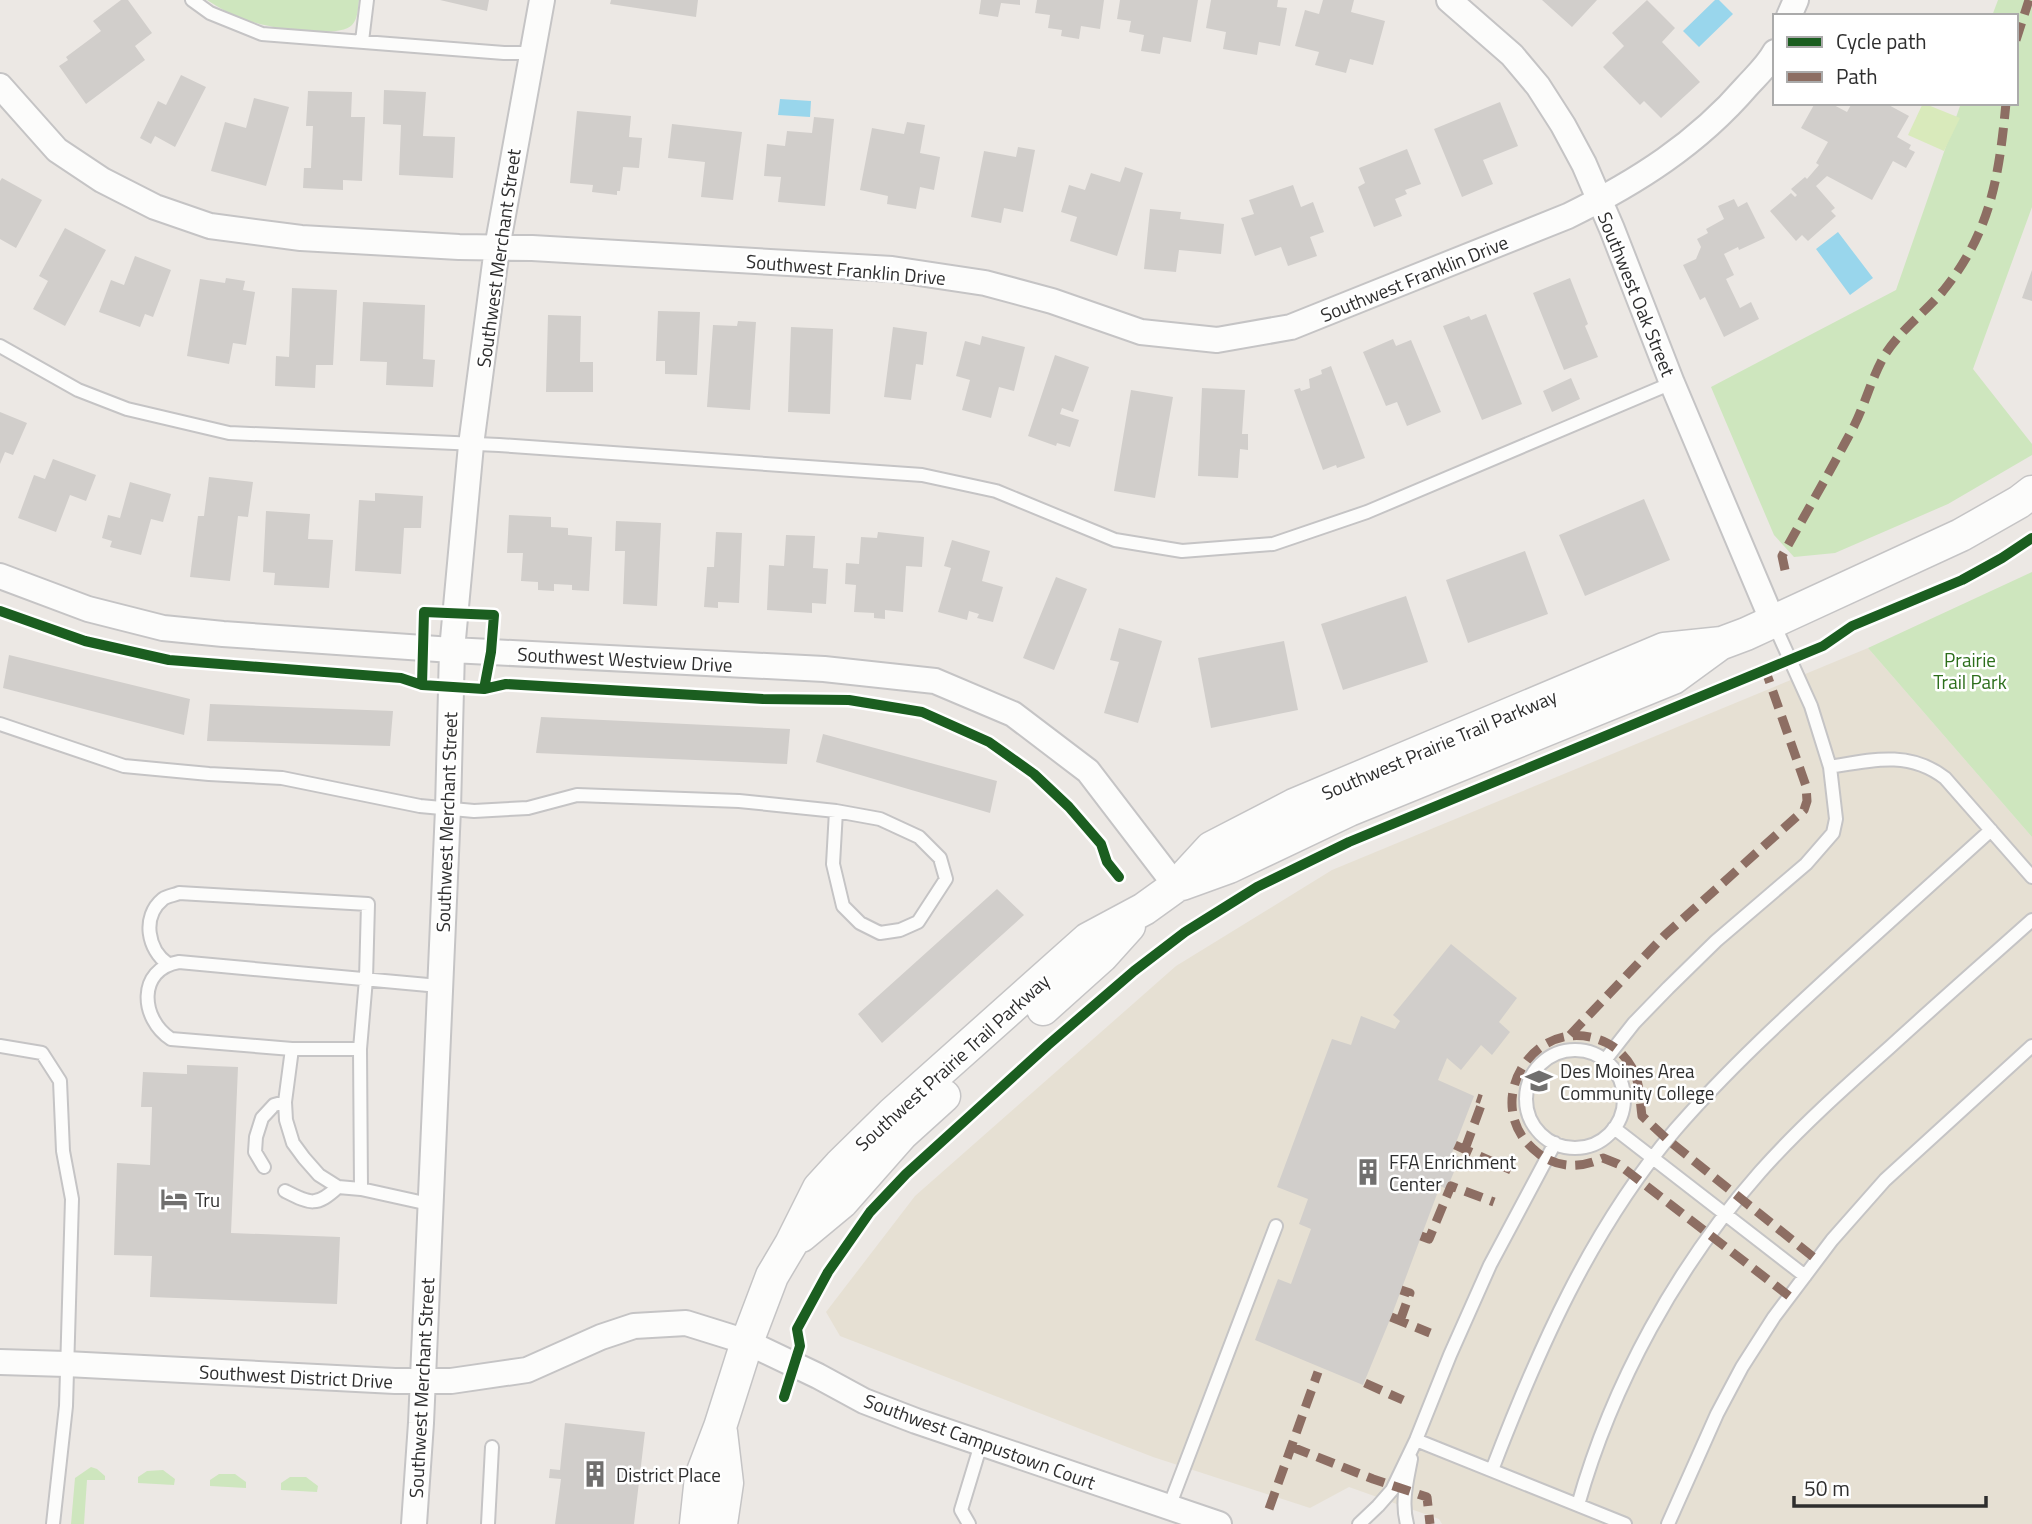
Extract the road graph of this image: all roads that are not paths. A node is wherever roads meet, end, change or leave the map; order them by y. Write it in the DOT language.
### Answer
graph roads {
  1 [pos="192,0"];
  2 [pos="368,0"];
  3 [pos="542,0"];
  4 [pos="1449,0"];
  5 [pos="362,41"];
  6 [pos="531,53"];
  7 [pos="1773,54"];
  8 [pos="0,86"];
  9 [pos="1600,200"];
  10 [pos="497,248"];
  11 [pos="0,346"];
  12 [pos="1672,383"];
  13 [pos="471,445"];
  14 [pos="2032,492"];
  15 [pos="0,576"];
  16 [pos="1773,622"];
  17 [pos="452,650"];
  18 [pos="0,724"];
  19 [pos="1830,767"];
  20 [pos="448,809"];
  21 [pos="836,811"];
  22 [pos="1990,830"];
  23 [pos="2032,877"];
  24 [pos="1176,886"];
  25 [pos="2032,919"];
  26 [pos="169,964"];
  27 [pos="366,979"];
  28 [pos="439,986"];
  29 [pos="0,1046"];
  30 [pos="2032,1046"];
  31 [pos="292,1049"];
  32 [pos="360,1049"];
  33 [pos="1605,1060"];
  34 [pos="285,1102"];
  35 [pos="1614,1128"];
  36 [pos="1555,1143"];
  37 [pos="1653,1160"];
  38 [pos="264,1167"];
  39 [pos="338,1187"];
  40 [pos="361,1189"];
  41 [pos="285,1191"];
  42 [pos="429,1204"];
  43 [pos="1726,1215"];
  44 [pos="1276,1226"];
  45 [pos="1805,1276"];
  46 [pos="747,1342"];
  47 [pos="0,1362"];
  48 [pos="66,1364"];
  49 [pos="422,1381"];
  50 [pos="720,1427"];
  51 [pos="1416,1440"];
  52 [pos="981,1444"];
  53 [pos="492,1447"];
  54 [pos="1492,1470"];
  55 [pos="1578,1505"];
  56 [pos="1169,1507"];
  57 [pos="53,1524"];
  58 [pos="414,1524"];
  59 [pos="488,1524"];
  60 [pos="696,1524"];
  61 [pos="721,1524"];
  62 [pos="969,1524"];
  63 [pos="1219,1524"];
  64 [pos="1359,1524"];
  65 [pos="1407,1524"];
  66 [pos="1625,1524"];
  67 [pos="1668,1524"];
  1 -- 5 [label="lane"];
  2 -- 5 [label="lane"];
  3 -- 6 [label="street, Southwest Merchant Street"];
  4 -- 9 [label="street, Southwest Oak Street"];
  5 -- 6 [label="lane"];
  6 -- 10 [label="street, Southwest Merchant Street"];
  7 -- 9 [label="street, Southwest Franklin Drive"];
  8 -- 10 [label="street, Southwest Franklin Drive"];
  9 -- 10 [label="street, Southwest Franklin Drive"];
  9 -- 12 [label="street, Southwest Oak Street"];
  10 -- 13 [label="street, Southwest Merchant Street"];
  11 -- 13 [label="lane"];
  12 -- 13 [label="lane"];
  12 -- 16 [label="street, Southwest Oak Street"];
  13 -- 17 [label="street, Southwest Merchant Street"];
  14 -- 16 [label="street, Southwest Prairie Trail Parkway"];
  15 -- 17 [label="street, Southwest Westview Drive"];
  16 -- 19 [label="lane"];
  16 -- 24 [label="street, Southwest Prairie Trail Parkway"];
  17 -- 20 [label="street, Southwest Merchant Street"];
  17 -- 24 [label="street, Southwest Westview Drive"];
  18 -- 20 [label="lane"];
  19 -- 22 [label="lane"];
  19 -- 33 [label="lane"];
  20 -- 21 [label="lane"];
  20 -- 28 [label="street, Southwest Merchant Street"];
  21 -- 21 [label="lane"];
  22 -- 23 [label="lane"];
  22 -- 37 [label="lane"];
  24 -- 46 [label="street, Southwest Prairie Trail Parkway"];
  25 -- 43 [label="lane"];
  26 -- 27 [label="lane"];
  26 -- 27 [label="lane"];
  26 -- 31 [label="lane"];
  27 -- 28 [label="lane"];
  27 -- 32 [label="lane"];
  28 -- 42 [label="street, Southwest Merchant Street"];
  29 -- 48 [label="lane"];
  30 -- 45 [label="lane"];
  31 -- 32 [label="lane"];
  31 -- 34 [label="lane"];
  32 -- 40 [label="lane"];
  33 -- 35 [label="lane"];
  33 -- 36 [label="lane"];
  34 -- 38 [label="lane"];
  34 -- 39 [label="lane"];
  35 -- 36 [label="lane"];
  35 -- 37 [label="lane"];
  36 -- 51 [label="lane"];
  37 -- 43 [label="lane"];
  37 -- 54 [label="lane"];
  39 -- 40 [label="lane"];
  39 -- 41 [label="lane"];
  40 -- 42 [label="lane"];
  42 -- 49 [label="street, Southwest Merchant Street"];
  43 -- 45 [label="lane"];
  43 -- 55 [label="lane"];
  44 -- 56 [label="lane"];
  45 -- 67 [label="lane"];
  46 -- 49 [label="street, Southwest District Drive"];
  46 -- 50 [label="street, Southwest Prairie Trail Parkway"];
  46 -- 52 [label="street, Southwest Campustown Court"];
  47 -- 48 [label="street, Southwest District Drive"];
  48 -- 49 [label="street, Southwest District Drive"];
  48 -- 57 [label="lane"];
  49 -- 58 [label="street, Southwest Merchant Street"];
  50 -- 60 [label="street, Southwest Prairie Trail Parkway"];
  50 -- 61 [label="street, Southwest Prairie Trail Parkway"];
  51 -- 54 [label="lane"];
  51 -- 64 [label="lane"];
  51 -- 65 [label="lane"];
  52 -- 56 [label="street, Southwest Campustown Court"];
  52 -- 62 [label="lane"];
  53 -- 59 [label="lane"];
  54 -- 55 [label="lane"];
  55 -- 66 [label="lane"];
  56 -- 63 [label="street, Southwest Campustown Court"];
}
